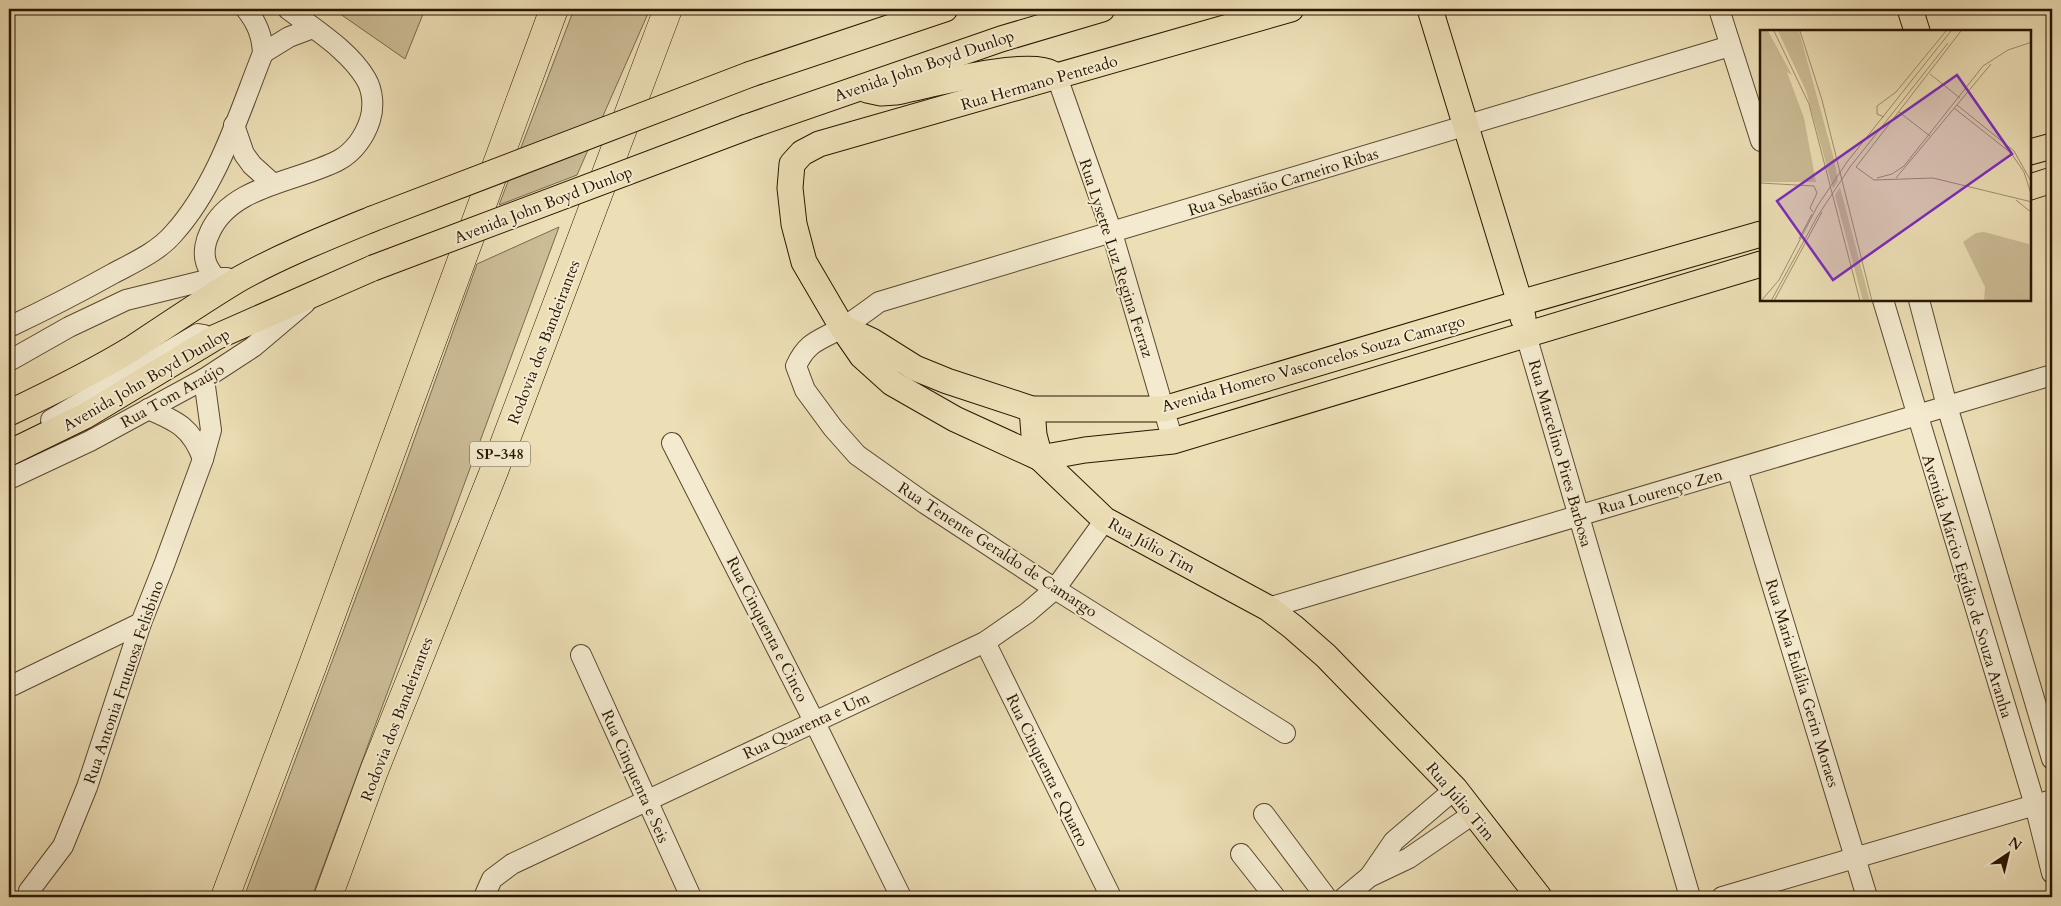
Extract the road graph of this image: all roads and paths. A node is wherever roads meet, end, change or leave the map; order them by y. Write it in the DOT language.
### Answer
graph roads {
  1 [pos="246,9"];
  2 [pos="288,9"];
  3 [pos="554,9"];
  4 [pos="668,9"];
  5 [pos="945,9"];
  6 [pos="1102,9"];
  7 [pos="1291,9"];
  8 [pos="1430,9"];
  9 [pos="1718,9"];
  10 [pos="1910,9"];
  11 [pos="313,28"];
  12 [pos="1917,30"];
  13 [pos="1730,46"];
  14 [pos="263,53"];
  15 [pos="1058,77"];
  16 [pos="854,88"];
  17 [pos="1465,124"];
  18 [pos="234,125"];
  19 [pos="1760,138"];
  20 [pos="2052,146"];
  21 [pos="2031,152"];
  22 [pos="792,164"];
  23 [pos="2052,180"];
  24 [pos="273,184"];
  25 [pos="2031,187"];
  26 [pos="1112,233"];
  27 [pos="1760,234"];
  28 [pos="1760,264"];
  29 [pos="214,278"];
  30 [pos="243,278"];
  31 [pos="322,289"];
  32 [pos="126,300"];
  33 [pos="203,301"];
  34 [pos="1882,301"];
  35 [pos="1919,301"];
  36 [pos="1520,303"];
  37 [pos="55,306"];
  38 [pos="9,327"];
  39 [pos="842,327"];
  40 [pos="1526,335"];
  41 [pos="216,337"];
  42 [pos="9,361"];
  43 [pos="2052,375"];
  44 [pos="204,379"];
  45 [pos="1947,406"];
  46 [pos="148,409"];
  47 [pos="1032,409"];
  48 [pos="1164,409"];
  49 [pos="9,413"];
  50 [pos="1916,414"];
  51 [pos="9,425"];
  52 [pos="9,441"];
  53 [pos="1173,441"];
  54 [pos="672,442"];
  55 [pos="9,453"];
  56 [pos="1040,458"];
  57 [pos="203,459"];
  58 [pos="1737,469"];
  59 [pos="9,479"];
  60 [pos="1578,514"];
  61 [pos="1104,520"];
  62 [pos="1055,588"];
  63 [pos="1268,608"];
  64 [pos="141,623"];
  65 [pos="985,642"];
  66 [pos="581,655"];
  67 [pos="9,687"];
  68 [pos="814,721"];
  69 [pos="1285,733"];
  70 [pos="2052,760"];
  71 [pos="1455,790"];
  72 [pos="646,800"];
  73 [pos="2044,802"];
  74 [pos="1264,814"];
  75 [pos="1473,814"];
  76 [pos="1241,854"];
  77 [pos="1856,857"];
  78 [pos="2052,873"];
  79 [pos="1370,877"];
  80 [pos="25,895"];
  81 [pos="224,897"];
  82 [pos="328,897"];
  83 [pos="484,897"];
  84 [pos="691,897"];
  85 [pos="901,897"];
  86 [pos="1111,897"];
  87 [pos="1275,897"];
  88 [pos="1326,897"];
  89 [pos="1345,897"];
  90 [pos="1539,897"];
  91 [pos="1690,897"];
  92 [pos="1722,897"];
  93 [pos="1867,897"];
  1 -- 14 [label="street"];
  2 -- 11 [label="street"];
  3 -- 81 [label="highway"];
  4 -- 82 [label="highway, Rodovia dos Bandeirantes / SP-348"];
  5 -- 30 [label="main road, Avenida John Boyd Dunlop, bridge"];
  6 -- 16 [label="main road, Avenida John Boyd Dunlop"];
  7 -- 15 [label="main road, Rua Hermano Penteado"];
  8 -- 17 [label="main road, Rua Marcelino Pires Barbosa"];
  9 -- 13 [label="street"];
  10 -- 12 [label="main road"];
  11 -- 14 [label="street"];
  11 -- 24 [label="street"];
  13 -- 17 [label="street, Rua Sebastião Carneiro Ribas"];
  13 -- 19 [label="street"];
  14 -- 18 [label="street"];
  15 -- 16 [label="main road"];
  15 -- 22 [label="main road, Rua Hermano Penteado"];
  15 -- 26 [label="street, Rua Lysette Luz Regina Ferraz"];
  16 -- 31 [label="main road, Avenida John Boyd Dunlop, bridge"];
  17 -- 26 [label="street, Rua Sebastião Carneiro Ribas"];
  17 -- 36 [label="main road, Rua Marcelino Pires Barbosa"];
  18 -- 24 [label="street"];
  18 -- 37 [label="street"];
  20 -- 21 [label="main road"];
  22 -- 39 [label="main road, Rua Júlio Tim"];
  23 -- 25 [label="main road"];
  24 -- 29 [label="street"];
  26 -- 39 [label="street, Rua Sebastião Carneiro Ribas"];
  26 -- 48 [label="street, Rua Lysette Luz Regina Ferraz"];
  27 -- 36 [label="main road, Avenida Homero Vasconcelos Souza Camargo"];
  28 -- 40 [label="main road, Avenida Homero Vasconcelos Souza Camargo"];
  29 -- 30 [label="street"];
  29 -- 32 [label="street"];
  30 -- 33 [label="main road, Avenida John Boyd Dunlop"];
  31 -- 41 [label="main road, Avenida John Boyd Dunlop"];
  31 -- 44 [label="street, Rua Tom Araújo"];
  32 -- 37 [label="street"];
  32 -- 42 [label="street"];
  33 -- 49 [label="main road, Avenida John Boyd Dunlop"];
  33 -- 51 [label="street"];
  34 -- 50 [label="street, Avenida Márcio Egídio de Souza Aranha"];
  35 -- 45 [label="street, Avenida Márcio Egídio de Souza Aranha"];
  36 -- 40 [label="main road, Rua Marcelino Pires Barbosa"];
  36 -- 48 [label="main road, Avenida Homero Vasconcelos Souza Camargo"];
  37 -- 38 [label="street"];
  39 -- 47 [label="main road, Avenida Homero Vasconcelos Souza Camargo"];
  39 -- 56 [label="main road, Rua Júlio Tim"];
  39 -- 62 [label="street, Rua Tenente Geraldo de Camargo"];
  40 -- 53 [label="main road, Avenida Homero Vasconcelos Souza Camargo"];
  40 -- 60 [label="street, Rua Marcelino Pires Barbosa"];
  41 -- 52 [label="street"];
  41 -- 55 [label="main road, Avenida John Boyd Dunlop"];
  43 -- 45 [label="street, Rua Lourenço Zen"];
  44 -- 46 [label="street, Rua Tom Araújo"];
  44 -- 57 [label="street, Rua Antonia Frutuosa Felisbino"];
  45 -- 50 [label="street, Rua Lourenço Zen"];
  45 -- 70 [label="street, Avenida Márcio Egídio de Souza Aranha"];
  46 -- 57 [label="street"];
  46 -- 59 [label="street, Rua Tom Araújo"];
  47 -- 48 [label="main road, Avenida Homero Vasconcelos Souza Camargo"];
  47 -- 56 [label="main road"];
  48 -- 53 [label="street, Rua Lysette Luz Regina Ferraz"];
  50 -- 58 [label="street, Rua Lourenço Zen"];
  50 -- 73 [label="street, Avenida Márcio Egídio de Souza Aranha"];
  53 -- 56 [label="main road, Avenida Homero Vasconcelos Souza Camargo"];
  54 -- 68 [label="street, Rua Cinquenta e Cinco"];
  56 -- 61 [label="main road, Rua Júlio Tim"];
  57 -- 64 [label="street, Rua Antonia Frutuosa Felisbino"];
  58 -- 60 [label="street, Rua Lourenço Zen"];
  58 -- 77 [label="street, Rua Maria Eulália Gerin Moraes"];
  60 -- 63 [label="street, Rua Lourenço Zen"];
  60 -- 91 [label="street, Rua Marcelino Pires Barbosa"];
  61 -- 62 [label="street, Rua Quarenta e Um"];
  61 -- 63 [label="main road, Rua Júlio Tim"];
  62 -- 65 [label="street, Rua Quarenta e Um"];
  62 -- 69 [label="street, Rua Tenente Geraldo de Camargo"];
  63 -- 71 [label="main road, Rua Júlio Tim"];
  64 -- 67 [label="street"];
  64 -- 80 [label="street, Rua Antonia Frutuosa Felisbino"];
  65 -- 68 [label="street, Rua Quarenta e Um"];
  65 -- 86 [label="street, Rua Cinquenta e Quatro"];
  66 -- 72 [label="street, Rua Cinquenta e Seis"];
  68 -- 72 [label="street, Rua Quarenta e Um"];
  68 -- 85 [label="street, Rua Cinquenta e Cinco"];
  71 -- 75 [label="main road, Rua Júlio Tim"];
  71 -- 79 [label="street"];
  72 -- 83 [label="street, Rua Quarenta e Um"];
  72 -- 84 [label="street, Rua Cinquenta e Seis"];
  73 -- 77 [label="street"];
  73 -- 78 [label="street, Avenida Márcio Egídio de Souza Aranha"];
  74 -- 88 [label="street"];
  75 -- 79 [label="street"];
  75 -- 90 [label="main road, Rua Júlio Tim"];
  76 -- 87 [label="street"];
  77 -- 92 [label="street"];
  77 -- 93 [label="street, Rua Maria Eulália Gerin Moraes"];
  79 -- 89 [label="street"];
}
